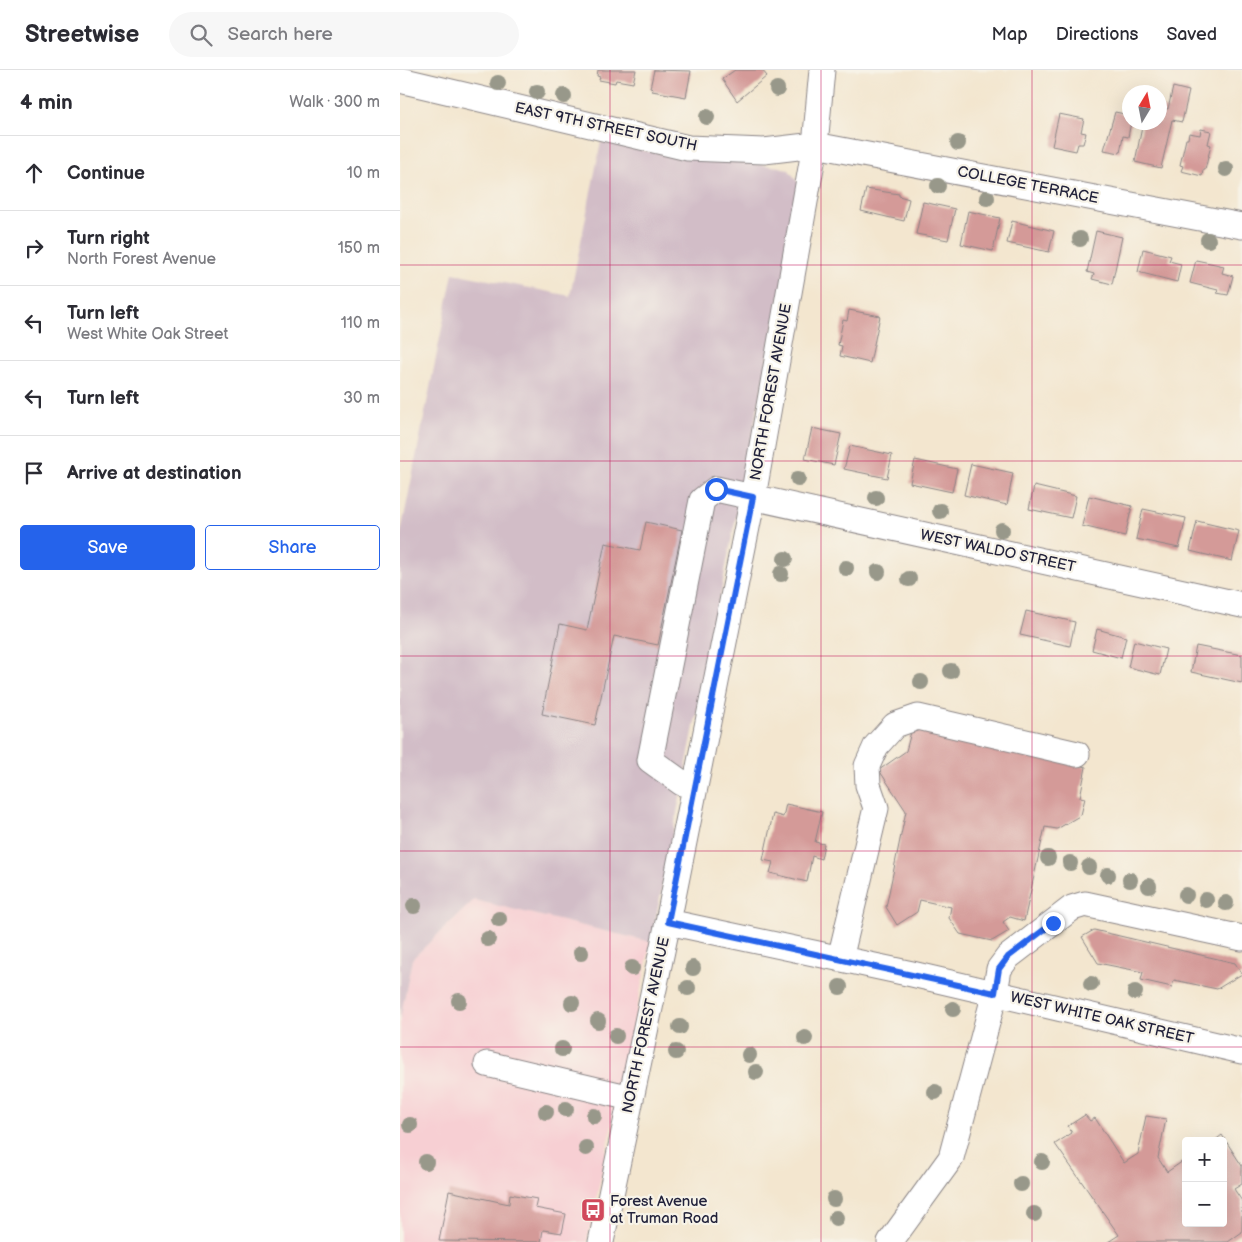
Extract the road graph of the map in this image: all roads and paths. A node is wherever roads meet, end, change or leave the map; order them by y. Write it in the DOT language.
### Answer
graph roads {
  1 [pos="822,70"];
  2 [pos="400,80"];
  3 [pos="815,145"];
  4 [pos="1242,226"];
  5 [pos="753,497"];
  6 [pos="1242,605"];
  7 [pos="1077,754"];
  8 [pos="695,786"];
  9 [pos="668,922"];
  10 [pos="1242,938"];
  11 [pos="840,959"];
  12 [pos="995,993"];
  13 [pos="1242,1051"];
  14 [pos="487,1064"];
  15 [pos="631,1098"];
  16 [pos="601,1242"];
  17 [pos="890,1242"];
  1 -- 3 [label="street, NORTH FOREST AVENUE"];
  2 -- 3 [label="street, EAST 9TH STREET SOUTH"];
  3 -- 4 [label="street, COLLEGE TERRACE"];
  3 -- 5 [label="street, NORTH FOREST AVENUE"];
  5 -- 6 [label="street, WEST WALDO STREET"];
  5 -- 8 [label="street, NORTH FOREST AVENUE"];
  5 -- 8 [label="street, WEST WALDO STREET"];
  7 -- 11 [label="street"];
  8 -- 9 [label="street, NORTH FOREST AVENUE"];
  9 -- 11 [label="street, WEST WHITE OAK STREET"];
  9 -- 15 [label="street, NORTH FOREST AVENUE"];
  10 -- 12 [label="street"];
  11 -- 12 [label="street, WEST WHITE OAK STREET"];
  12 -- 13 [label="street, WEST WHITE OAK STREET"];
  12 -- 17 [label="street"];
  14 -- 15 [label="street"];
  15 -- 16 [label="street, NORTH FOREST AVENUE"];
}
